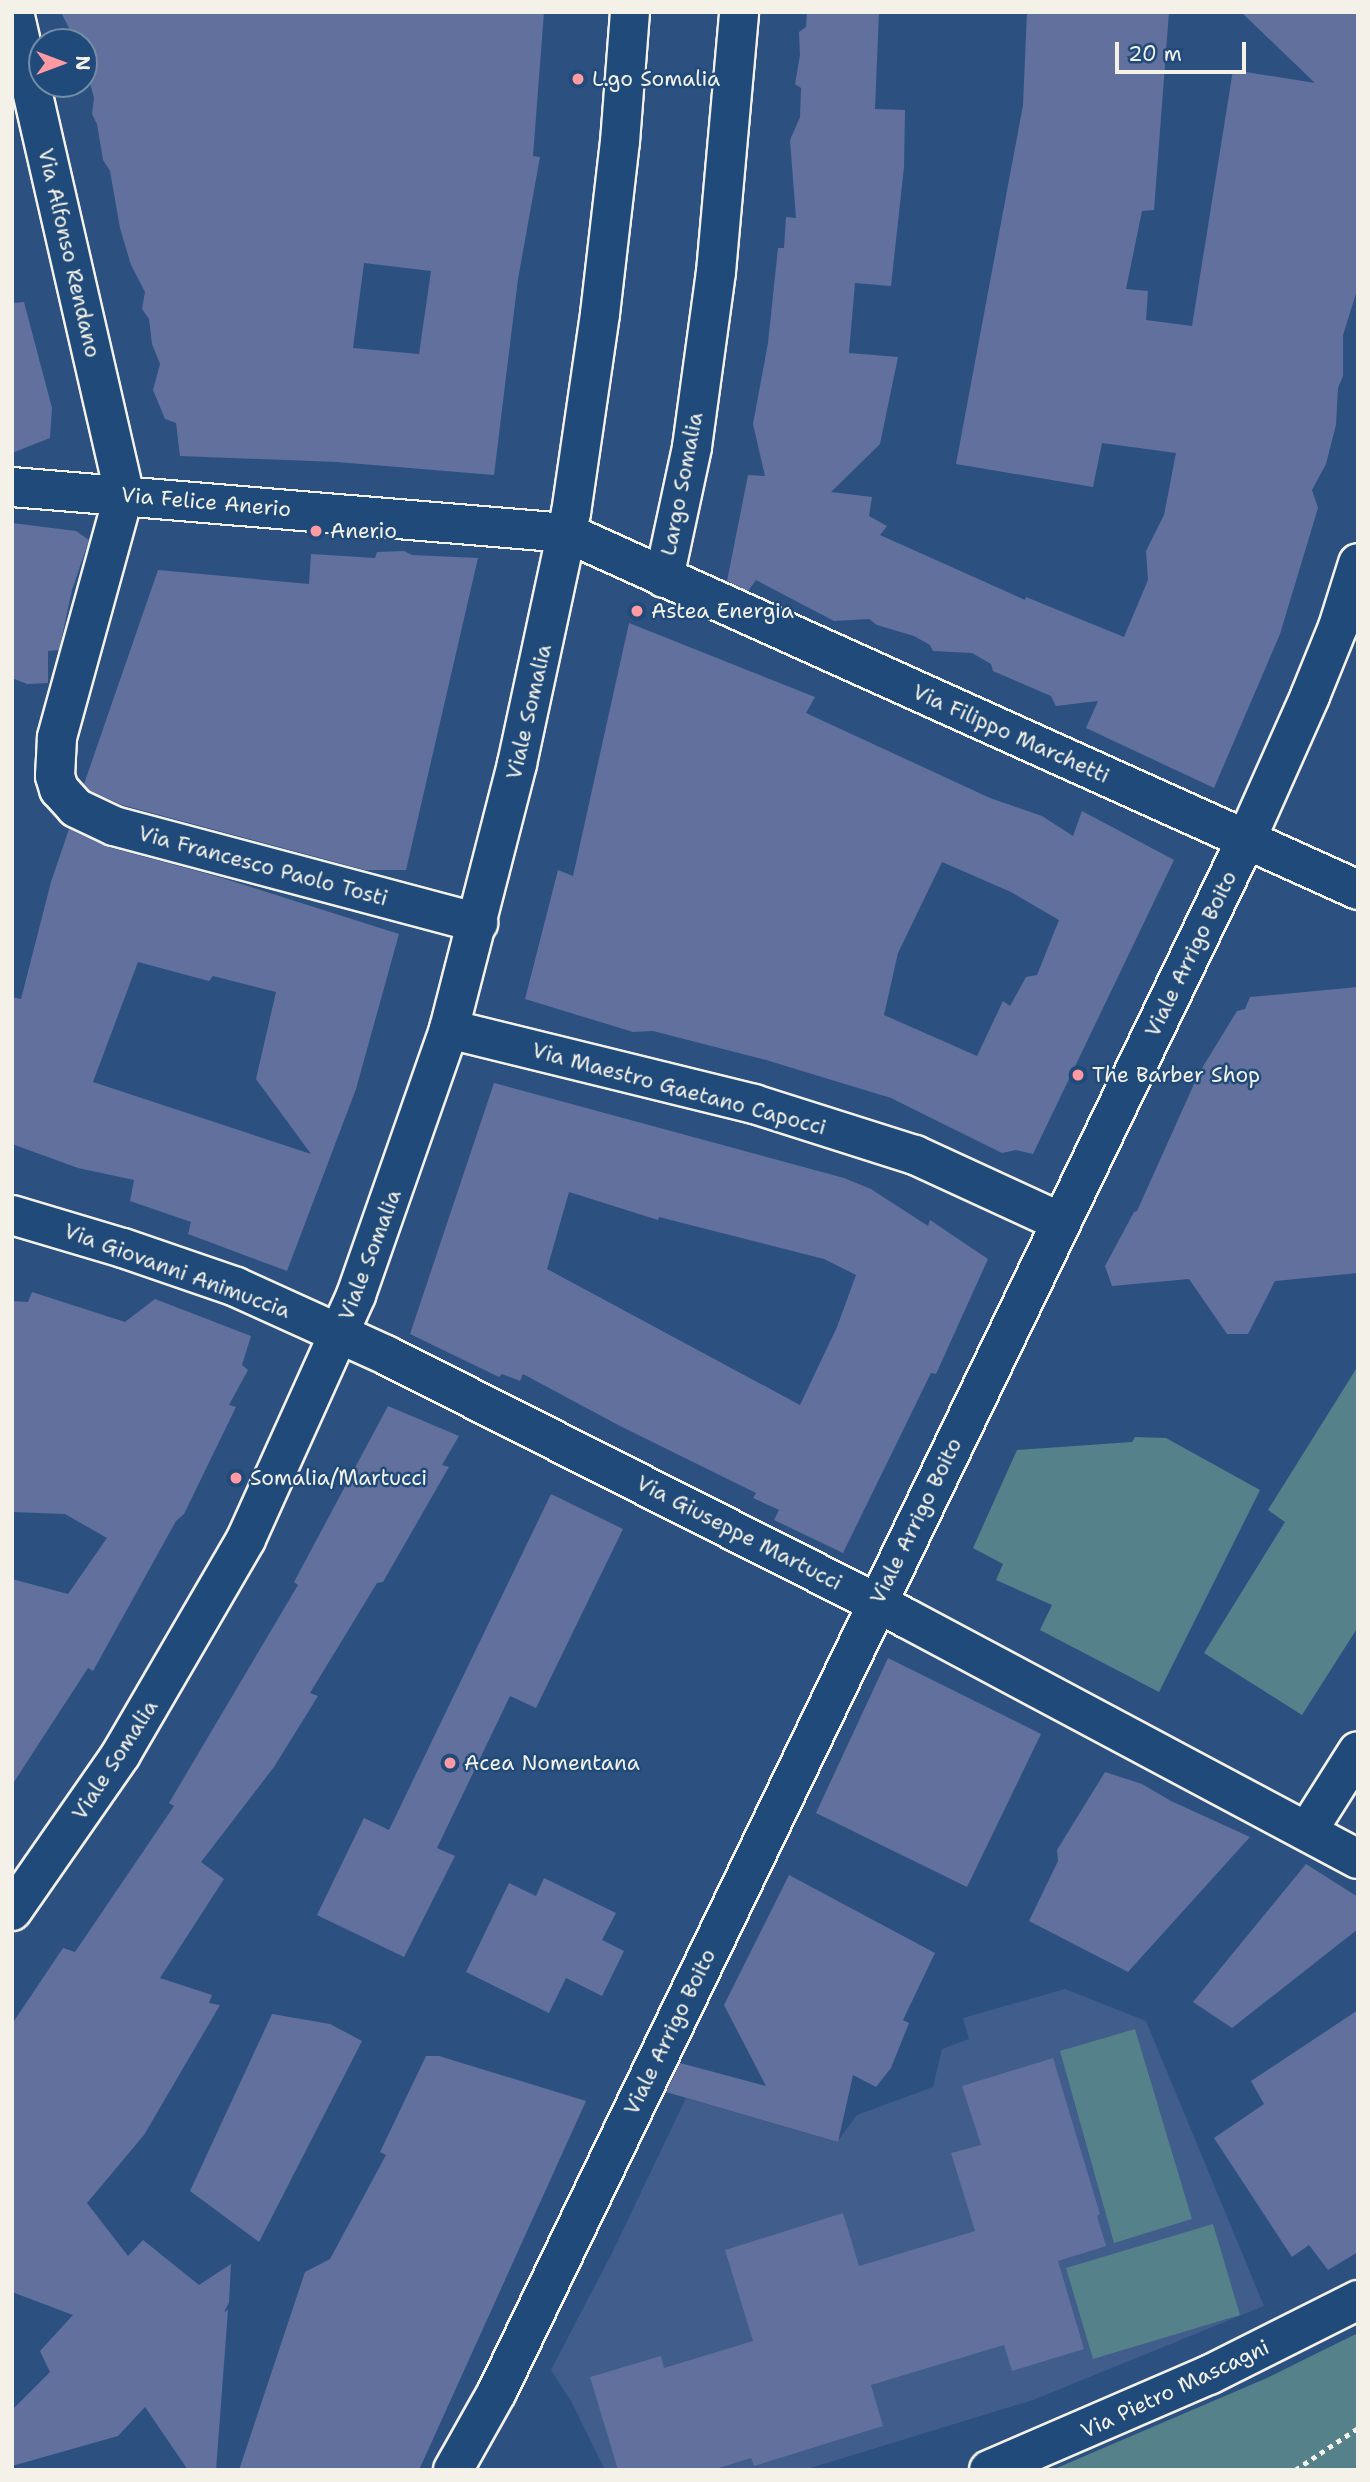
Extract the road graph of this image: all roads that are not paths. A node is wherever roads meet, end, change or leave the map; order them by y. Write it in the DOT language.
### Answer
graph roads {
  1 [pos="14,12"];
  2 [pos="630,12"];
  3 [pos="738,12"];
  4 [pos="12,487"];
  5 [pos="124,494"];
  6 [pos="567,533"];
  7 [pos="1358,563"];
  8 [pos="664,578"];
  9 [pos="1246,840"];
  10 [pos="1358,890"];
  11 [pos="478,923"];
  12 [pos="449,1029"];
  13 [pos="12,1215"];
  14 [pos="1061,1222"];
  15 [pos="340,1333"];
  16 [pos="877,1603"];
  17 [pos="1358,1751"];
  18 [pos="1308,1830"];
  19 [pos="1358,1859"];
  20 [pos="12,1911"];
  21 [pos="1358,2300"];
  22 [pos="460,2465"];
  23 [pos="989,2470"];
  1 -- 5 [label="street, Via Alfonso Rendano"];
  2 -- 6 [label="street"];
  3 -- 8 [label="street, Largo Somalia"];
  4 -- 5 [label="street, Via Felice Anerio"];
  5 -- 6 [label="street, Via Felice Anerio"];
  5 -- 11 [label="street, Via Francesco Paolo Tosti"];
  6 -- 8 [label="street, Largo Somalia"];
  6 -- 11 [label="street, Viale Somalia"];
  7 -- 9 [label="street, Viale Arrigo Boito"];
  8 -- 9 [label="street, Via Filippo Marchetti"];
  9 -- 10 [label="street, Via Filippo Marchetti"];
  9 -- 14 [label="street, Viale Arrigo Boito"];
  11 -- 12 [label="street, Viale Somalia"];
  12 -- 14 [label="street, Via Maestro Gaetano Capocci"];
  12 -- 15 [label="street, Viale Somalia"];
  13 -- 15 [label="street, Via Giovanni Animuccia"];
  14 -- 16 [label="street, Viale Arrigo Boito"];
  15 -- 16 [label="street, Via Giuseppe Martucci"];
  15 -- 20 [label="street, Viale Somalia"];
  16 -- 18 [label="street, Via Giuseppe Martucci"];
  16 -- 22 [label="street, Viale Arrigo Boito"];
  17 -- 18 [label="street"];
  18 -- 19 [label="street, Via Giuseppe Martucci"];
  21 -- 23 [label="street, Via Pietro Mascagni"];
}
